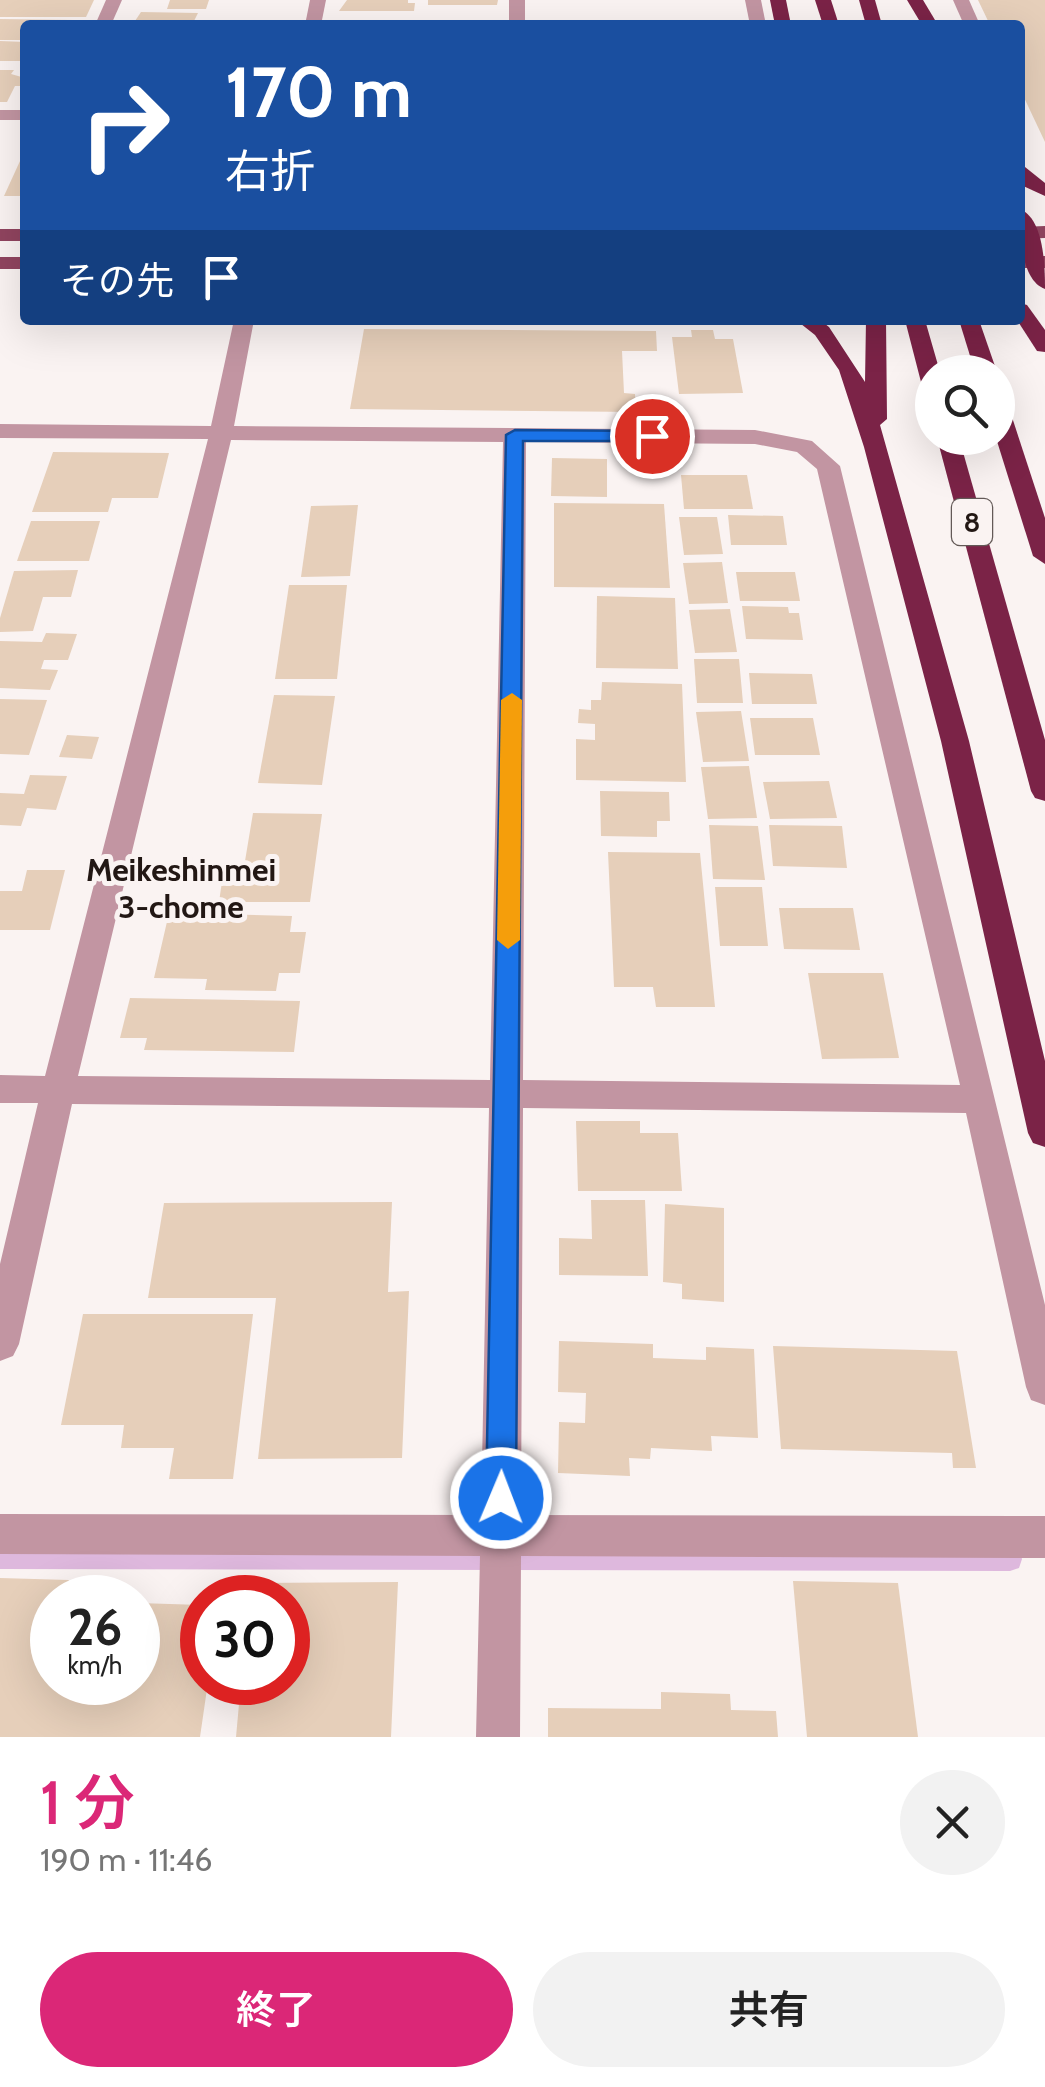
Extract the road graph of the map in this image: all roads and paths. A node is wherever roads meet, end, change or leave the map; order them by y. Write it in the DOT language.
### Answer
graph roads {
  1 [pos="1026,230"];
  2 [pos="1034,266"];
  3 [pos="1025,316"];
  4 [pos="243,325"];
  5 [pos="813,325"];
  6 [pos="876,325"];
  7 [pos="916,325"];
  8 [pos="971,325"];
  9 [pos="1045,346"];
  10 [pos="925,355"];
  11 [pos="980,355"];
  12 [pos="0,430"];
  13 [pos="221,434"];
  14 [pos="515,435"];
  15 [pos="876,447"];
  16 [pos="953,455"];
  17 [pos="1013,455"];
  18 [pos="1045,556"];
  19 [pos="1045,790"];
  20 [pos="0,1089"];
  21 [pos="58,1090"];
  22 [pos="506,1094"];
  23 [pos="980,1099"];
  24 [pos="1045,1133"];
  25 [pos="0,1344"];
  26 [pos="1045,1387"];
  27 [pos="0,1534"];
  28 [pos="500,1535"];
  29 [pos="1045,1536"];
  30 [pos="498,1737"];
  1 -- 2 [label="highway"];
  3 -- 9 [label="highway"];
  4 -- 13 [label="street"];
  5 -- 15 [label="highway"];
  6 -- 15 [label="highway"];
  7 -- 10 [label="highway"];
  8 -- 11 [label="highway"];
  12 -- 13 [label="street"];
  13 -- 14 [label="street"];
  13 -- 21 [label="street"];
  14 -- 22 [label="street"];
  14 -- 23 [label="street"];
  15 -- 24 [label="highway"];
  16 -- 19 [label="highway, 8"];
  17 -- 18 [label="highway, 8"];
  20 -- 21 [label="street"];
  21 -- 22 [label="street"];
  21 -- 25 [label="street"];
  22 -- 23 [label="street"];
  22 -- 28 [label="street"];
  23 -- 26 [label="street"];
  27 -- 28 [label="street"];
  28 -- 29 [label="street"];
  28 -- 30 [label="street"];
}
